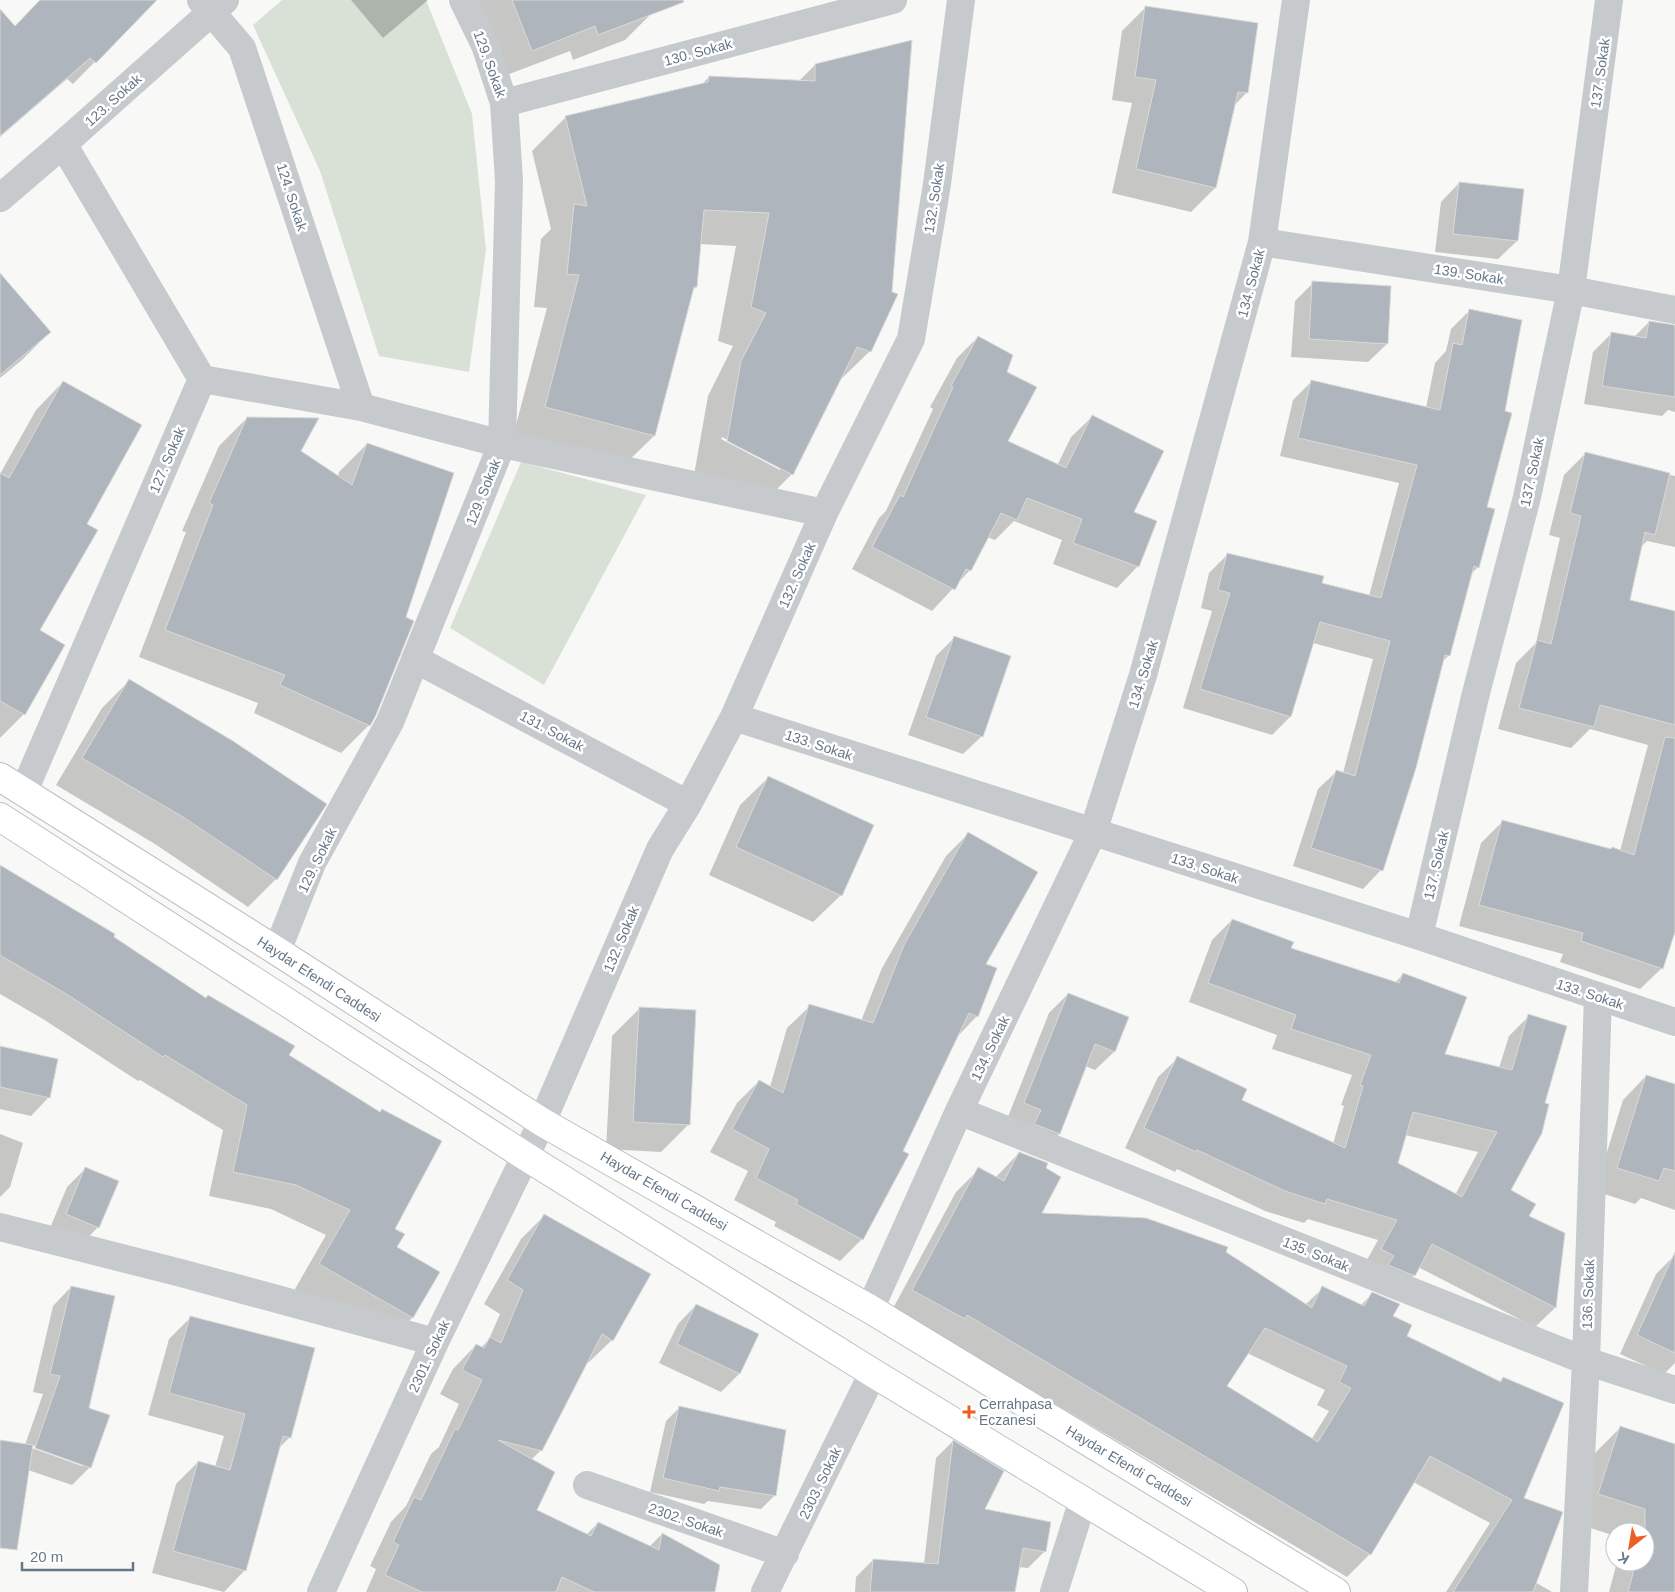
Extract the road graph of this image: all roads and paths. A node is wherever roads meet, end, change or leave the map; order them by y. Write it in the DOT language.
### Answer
graph roads {
  1 [pos="463,0"];
  2 [pos="893,0"];
  3 [pos="961,0"];
  4 [pos="1296,0"];
  5 [pos="1609,0"];
  6 [pos="213,4"];
  7 [pos="504,103"];
  8 [pos="63,144"];
  9 [pos="0,198"];
  10 [pos="1262,242"];
  11 [pos="1571,290"];
  12 [pos="1675,310"];
  13 [pos="202,379"];
  14 [pos="362,407"];
  15 [pos="502,444"];
  16 [pos="824,513"];
  17 [pos="415,659"];
  18 [pos="734,717"];
  19 [pos="0,777"];
  20 [pos="24,791"];
  21 [pos="688,804"];
  22 [pos="0,817"];
  23 [pos="1093,832"];
  24 [pos="1419,936"];
  25 [pos="277,951"];
  26 [pos="1598,996"];
  27 [pos="1675,1022"];
  28 [pos="959,1112"];
  29 [pos="542,1122"];
  30 [pos="525,1156"];
  31 [pos="0,1227"];
  32 [pos="870,1309"];
  33 [pos="435,1342"];
  34 [pos="1586,1361"];
  35 [pos="874,1373"];
  36 [pos="1675,1390"];
  37 [pos="587,1485"];
  38 [pos="1083,1500"];
  39 [pos="785,1554"];
  40 [pos="321,1592"];
  41 [pos="765,1592"];
  42 [pos="1054,1592"];
  43 [pos="1233,1592"];
  44 [pos="1336,1592"];
  45 [pos="1574,1592"];
  1 -- 7 [label="street, 129. Sokak"];
  2 -- 7 [label="street, 130. Sokak"];
  3 -- 16 [label="street, 132. Sokak"];
  4 -- 10 [label="street, 134. Sokak"];
  5 -- 11 [label="street, 137. Sokak"];
  6 -- 8 [label="street, 123. Sokak"];
  6 -- 14 [label="street, 124. Sokak"];
  7 -- 15 [label="street, 129. Sokak"];
  8 -- 9 [label="street, 123. Sokak"];
  8 -- 13 [label="street"];
  10 -- 11 [label="street, 139. Sokak"];
  10 -- 23 [label="street, 134. Sokak"];
  11 -- 12 [label="street, 139. Sokak"];
  11 -- 24 [label="street, 137. Sokak"];
  13 -- 14 [label="street"];
  13 -- 20 [label="street, 127. Sokak"];
  14 -- 15 [label="street"];
  15 -- 16 [label="street"];
  15 -- 17 [label="street, 129. Sokak"];
  16 -- 18 [label="street, 132. Sokak"];
  17 -- 21 [label="street, 131. Sokak"];
  17 -- 25 [label="street, 129. Sokak"];
  18 -- 21 [label="street, 132. Sokak"];
  18 -- 23 [label="street, 133. Sokak"];
  19 -- 20 [label="main road, Haydar Efendi Caddesi"];
  20 -- 25 [label="main road, Haydar Efendi Caddesi"];
  21 -- 29 [label="street, 132. Sokak"];
  22 -- 30 [label="main road"];
  23 -- 24 [label="street, 133. Sokak"];
  23 -- 28 [label="street, 134. Sokak"];
  24 -- 26 [label="street, 133. Sokak"];
  25 -- 29 [label="main road, Haydar Efendi Caddesi"];
  26 -- 27 [label="street, 133. Sokak"];
  26 -- 34 [label="street, 136. Sokak"];
  28 -- 32 [label="street, 134. Sokak"];
  28 -- 34 [label="street, 135. Sokak"];
  29 -- 30 [label="street, 2301. Sokak"];
  29 -- 32 [label="main road, Haydar Efendi Caddesi"];
  30 -- 33 [label="street, 2301. Sokak"];
  30 -- 35 [label="main road"];
  31 -- 33 [label="street"];
  32 -- 44 [label="main road, Haydar Efendi Caddesi"];
  33 -- 40 [label="street, 2301. Sokak"];
  34 -- 36 [label="street, 135. Sokak"];
  34 -- 45 [label="street, 136. Sokak"];
  35 -- 38 [label="main road"];
  35 -- 39 [label="street, 2303. Sokak"];
  37 -- 39 [label="street, 2302. Sokak"];
  38 -- 42 [label="street"];
  38 -- 43 [label="main road"];
  39 -- 41 [label="street, 2303. Sokak"];
}
